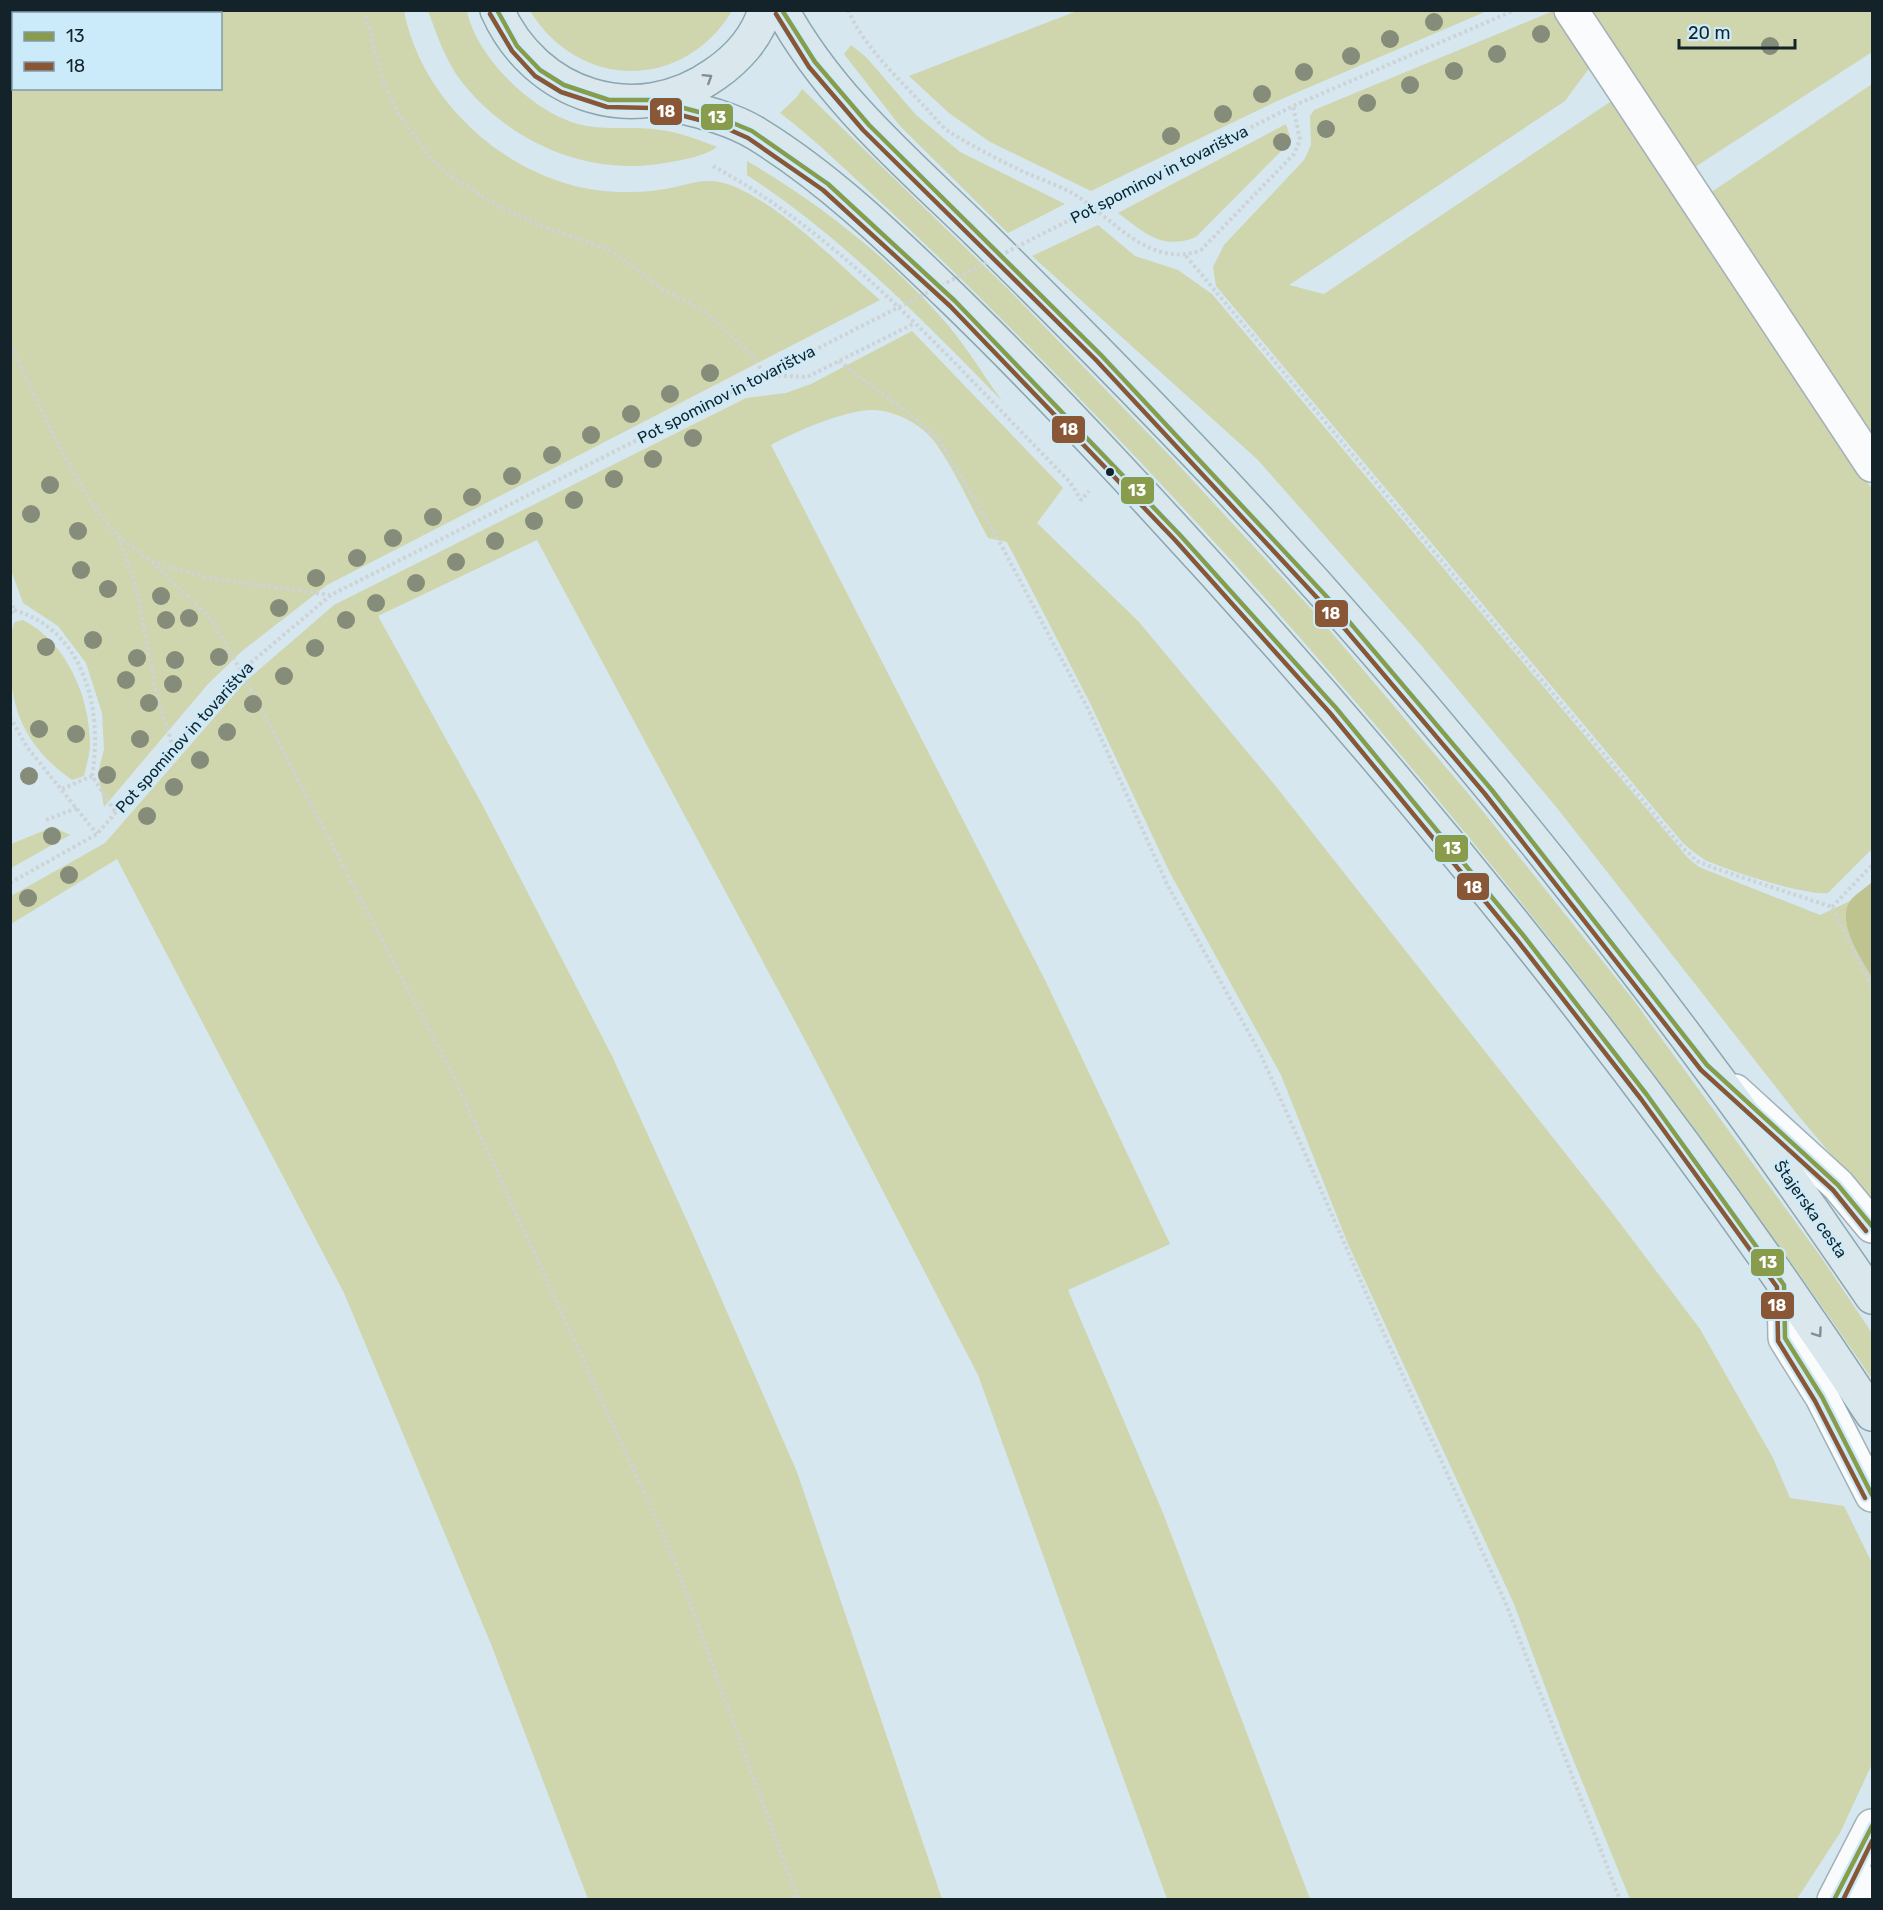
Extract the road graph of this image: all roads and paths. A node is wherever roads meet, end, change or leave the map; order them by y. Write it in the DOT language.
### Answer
graph roads {
  1 [pos="364,10"];
  2 [pos="497,10"];
  3 [pos="765,10"];
  4 [pos="782,10"];
  5 [pos="848,10"];
  6 [pos="1515,10"];
  7 [pos="1571,10"];
  8 [pos="654,100"];
  9 [pos="1293,106"];
  10 [pos="713,166"];
  11 [pos="1186,256"];
  12 [pos="913,324"];
  13 [pos="10,344"];
  14 [pos="839,361"];
  15 [pos="765,375"];
  16 [pos="1872,465"];
  17 [pos="1089,491"];
  18 [pos="118,536"];
  19 [pos="152,562"];
  20 [pos="331,595"];
  21 [pos="10,600"];
  22 [pos="14,610"];
  23 [pos="10,614"];
  24 [pos="241,671"];
  25 [pos="10,717"];
  26 [pos="173,747"];
  27 [pos="92,776"];
  28 [pos="62,789"];
  29 [pos="77,808"];
  30 [pos="116,813"];
  31 [pos="46,820"];
  32 [pos="97,834"];
  33 [pos="1872,866"];
  34 [pos="10,883"];
  35 [pos="1832,907"];
  36 [pos="1872,988"];
  37 [pos="1707,1065"];
  38 [pos="1872,1226"];
  39 [pos="1784,1285"];
  40 [pos="1872,1297"];
  41 [pos="1872,1414"];
  42 [pos="1872,1495"];
  43 [pos="1872,1826"];
  44 [pos="1872,1883"];
  45 [pos="798,1899"];
  46 [pos="1620,1899"];
  47 [pos="1834,1899"];
  48 [pos="1850,1899"];
  1 -- 15 [label="path"];
  2 -- 8 [label="main road"];
  8 -- 3 [label="main road, one-way"];
  4 -- 37 [label="main road, Štajerska cesta"];
  5 -- 11 [label="path"];
  6 -- 9 [label="path, Pot spominov in tovarištva"];
  7 -- 16 [label="street"];
  8 -- 39 [label="main road"];
  9 -- 11 [label="path"];
  9 -- 15 [label="path, Pot spominov in tovarištva, bridge"];
  10 -- 12 [label="path"];
  11 -- 35 [label="path"];
  12 -- 14 [label="path"];
  12 -- 17 [label="path"];
  13 -- 18 [label="path"];
  14 -- 15 [label="path"];
  14 -- 46 [label="path"];
  15 -- 20 [label="path, Pot spominov in tovarištva"];
  18 -- 19 [label="path"];
  18 -- 26 [label="path"];
  19 -- 20 [label="path"];
  19 -- 24 [label="path"];
  20 -- 24 [label="path, Pot spominov in tovarištva"];
  21 -- 22 [label="path"];
  22 -- 23 [label="path"];
  22 -- 27 [label="path"];
  24 -- 26 [label="path, Pot spominov in tovarištva"];
  24 -- 45 [label="path"];
  25 -- 28 [label="path"];
  26 -- 30 [label="path, Pot spominov in tovarištva"];
  27 -- 28 [label="path"];
  27 -- 30 [label="path"];
  28 -- 29 [label="path"];
  29 -- 31 [label="path"];
  29 -- 32 [label="path"];
  30 -- 32 [label="path, Pot spominov in tovarištva"];
  32 -- 34 [label="path, Pot spominov in tovarištva"];
  33 -- 35 [label="path"];
  35 -- 36 [label="path"];
  37 -- 38 [label="street"];
  37 -- 40 [label="main road, Štajerska cesta"];
  39 -- 41 [label="main road, one-way"];
  39 -- 42 [label="street"];
  43 -- 47 [label="street"];
  44 -- 48 [label="street"];
}
